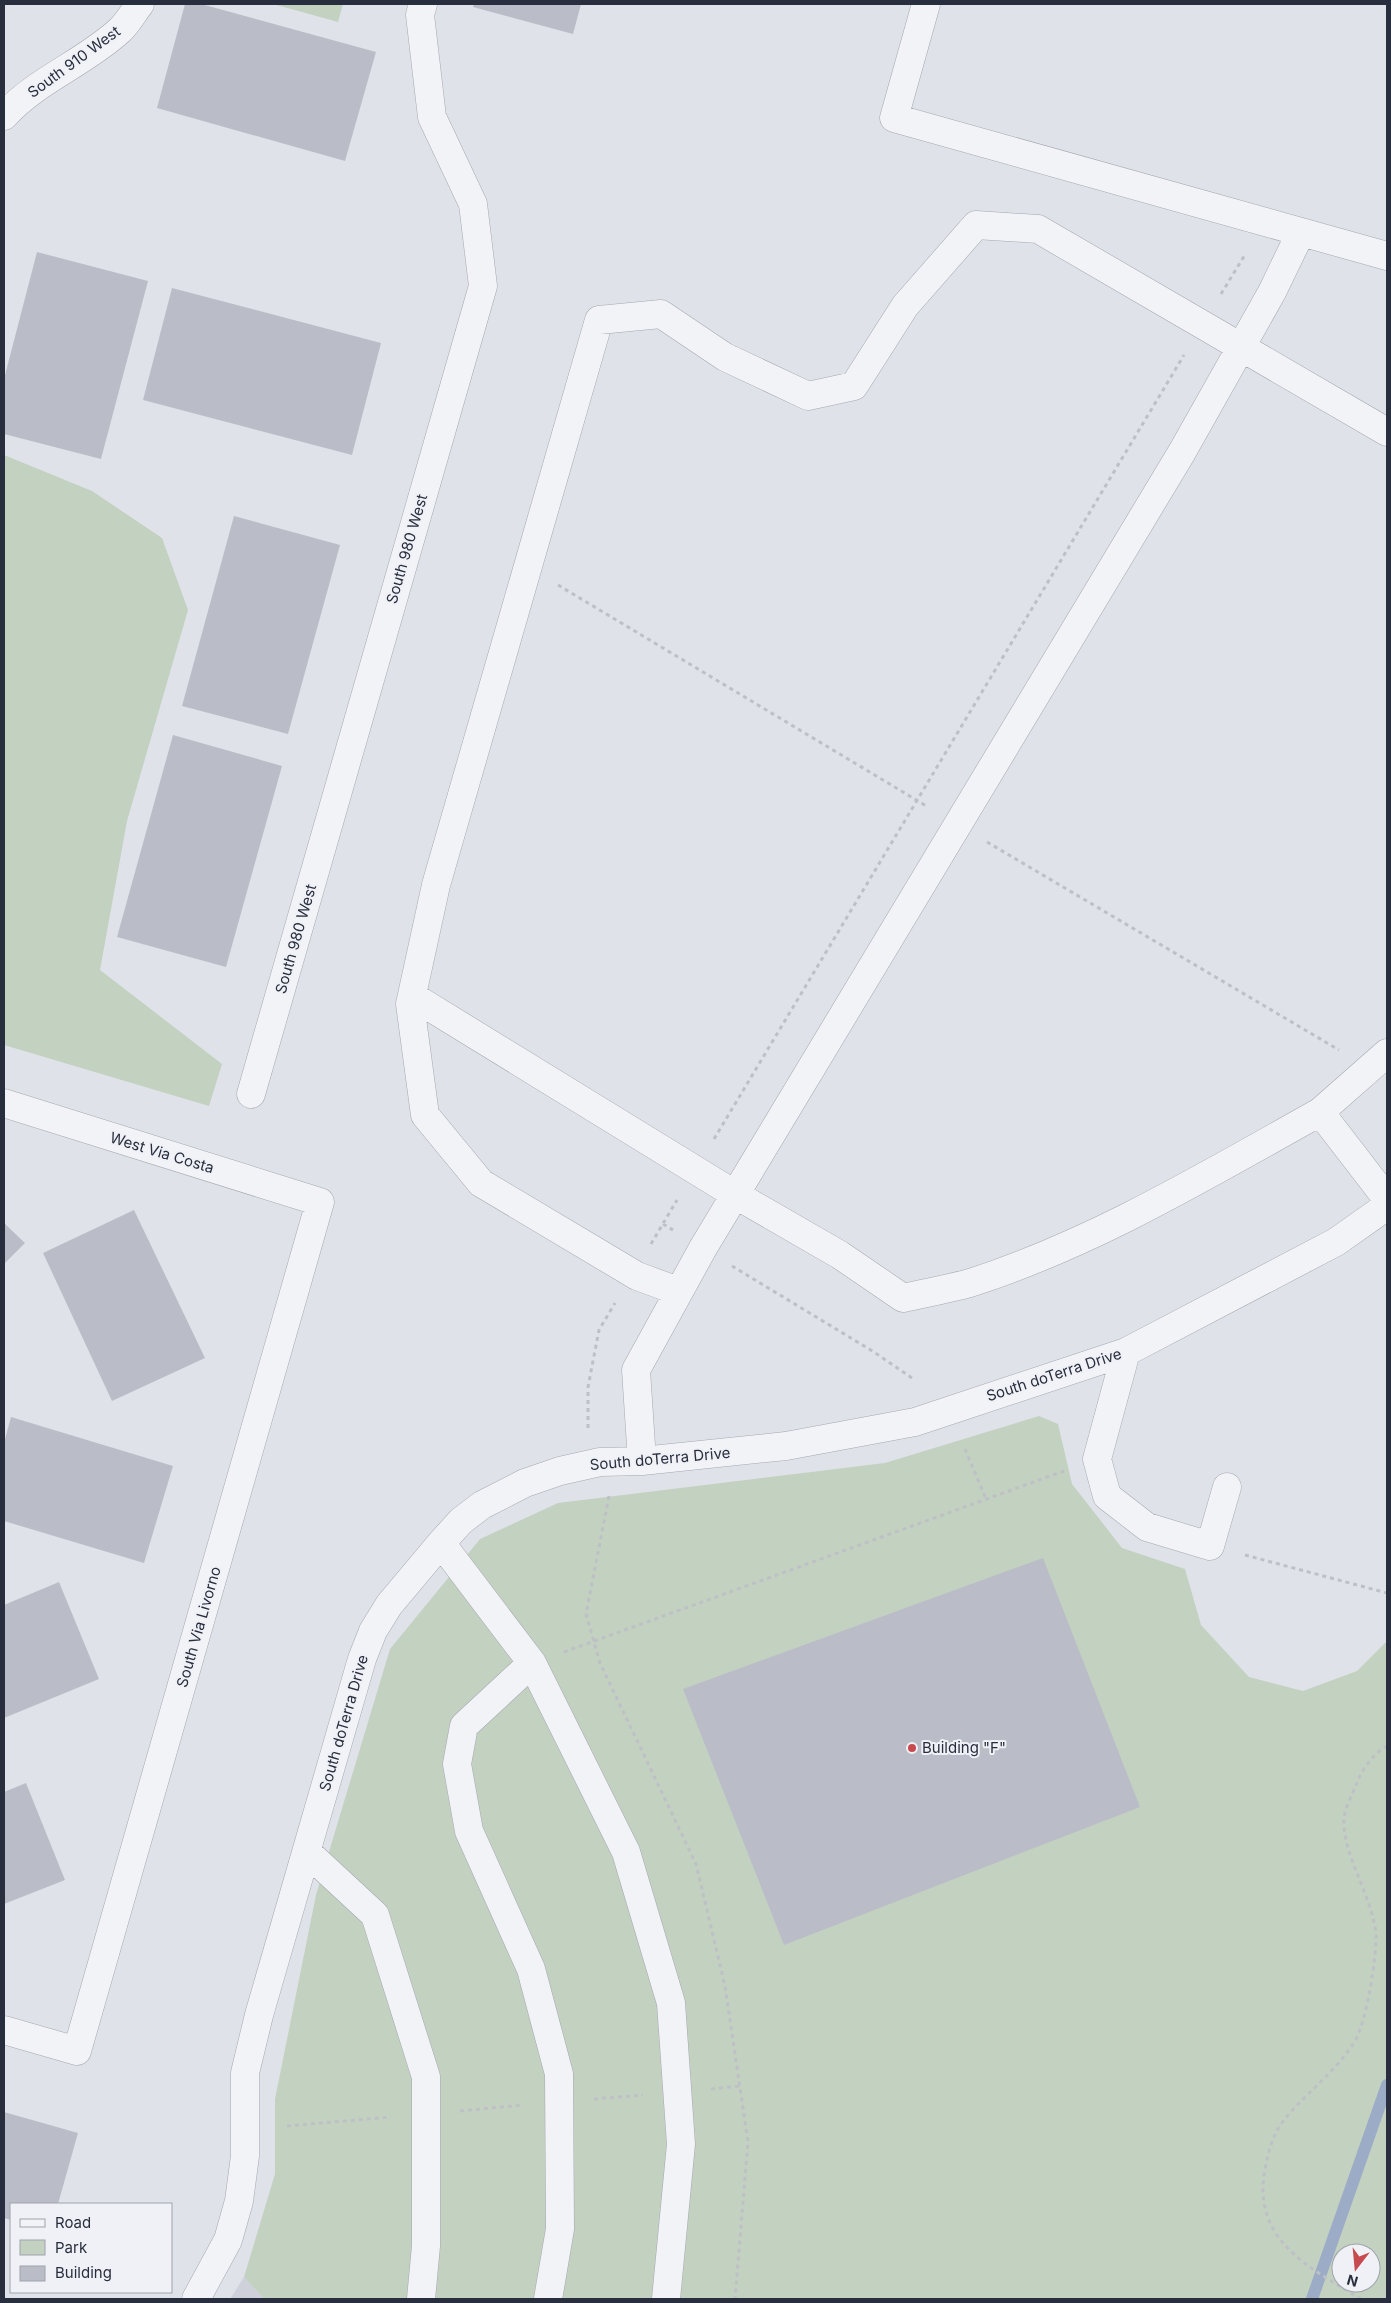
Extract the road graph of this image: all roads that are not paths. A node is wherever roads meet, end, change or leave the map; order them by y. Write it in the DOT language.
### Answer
graph roads {
  1 [pos="140,4"];
  2 [pos="423,4"];
  3 [pos="926,4"];
  4 [pos="4,116"];
  5 [pos="1301,232"];
  6 [pos="1387,256"];
  7 [pos="1241,346"];
  8 [pos="1387,432"];
  9 [pos="412,996"];
  10 [pos="1387,1053"];
  11 [pos="251,1094"];
  12 [pos="4,1104"];
  13 [pos="1320,1112"];
  14 [pos="736,1195"];
  15 [pos="1387,1198"];
  16 [pos="320,1202"];
  17 [pos="1387,1206"];
  18 [pos="678,1291"];
  19 [pos="1126,1352"];
  20 [pos="642,1461"];
  21 [pos="1227,1487"];
  22 [pos="441,1543"];
  23 [pos="532,1663"];
  24 [pos="307,1852"];
  25 [pos="4,2030"];
  26 [pos="196,2299"];
  27 [pos="420,2299"];
  28 [pos="548,2299"];
  29 [pos="666,2299"];
  1 -- 4 [label="street, South 910 West"];
  2 -- 11 [label="street, South 980 West"];
  3 -- 5 [label="street"];
  5 -- 6 [label="street"];
  5 -- 7 [label="street"];
  7 -- 8 [label="street"];
  7 -- 9 [label="street"];
  7 -- 14 [label="street"];
  9 -- 14 [label="street"];
  9 -- 18 [label="street"];
  10 -- 13 [label="street"];
  12 -- 16 [label="street, West Via Costa"];
  13 -- 14 [label="street"];
  13 -- 15 [label="street"];
  14 -- 18 [label="street"];
  16 -- 25 [label="street, South Via Livorno"];
  17 -- 19 [label="street, South doTerra Drive"];
  18 -- 20 [label="street"];
  19 -- 20 [label="street, South doTerra Drive"];
  19 -- 21 [label="street"];
  20 -- 22 [label="street, South doTerra Drive"];
  22 -- 23 [label="street"];
  22 -- 24 [label="street, South doTerra Drive"];
  23 -- 28 [label="street"];
  23 -- 29 [label="street"];
  24 -- 26 [label="street, South doTerra Drive"];
  24 -- 27 [label="street"];
}
